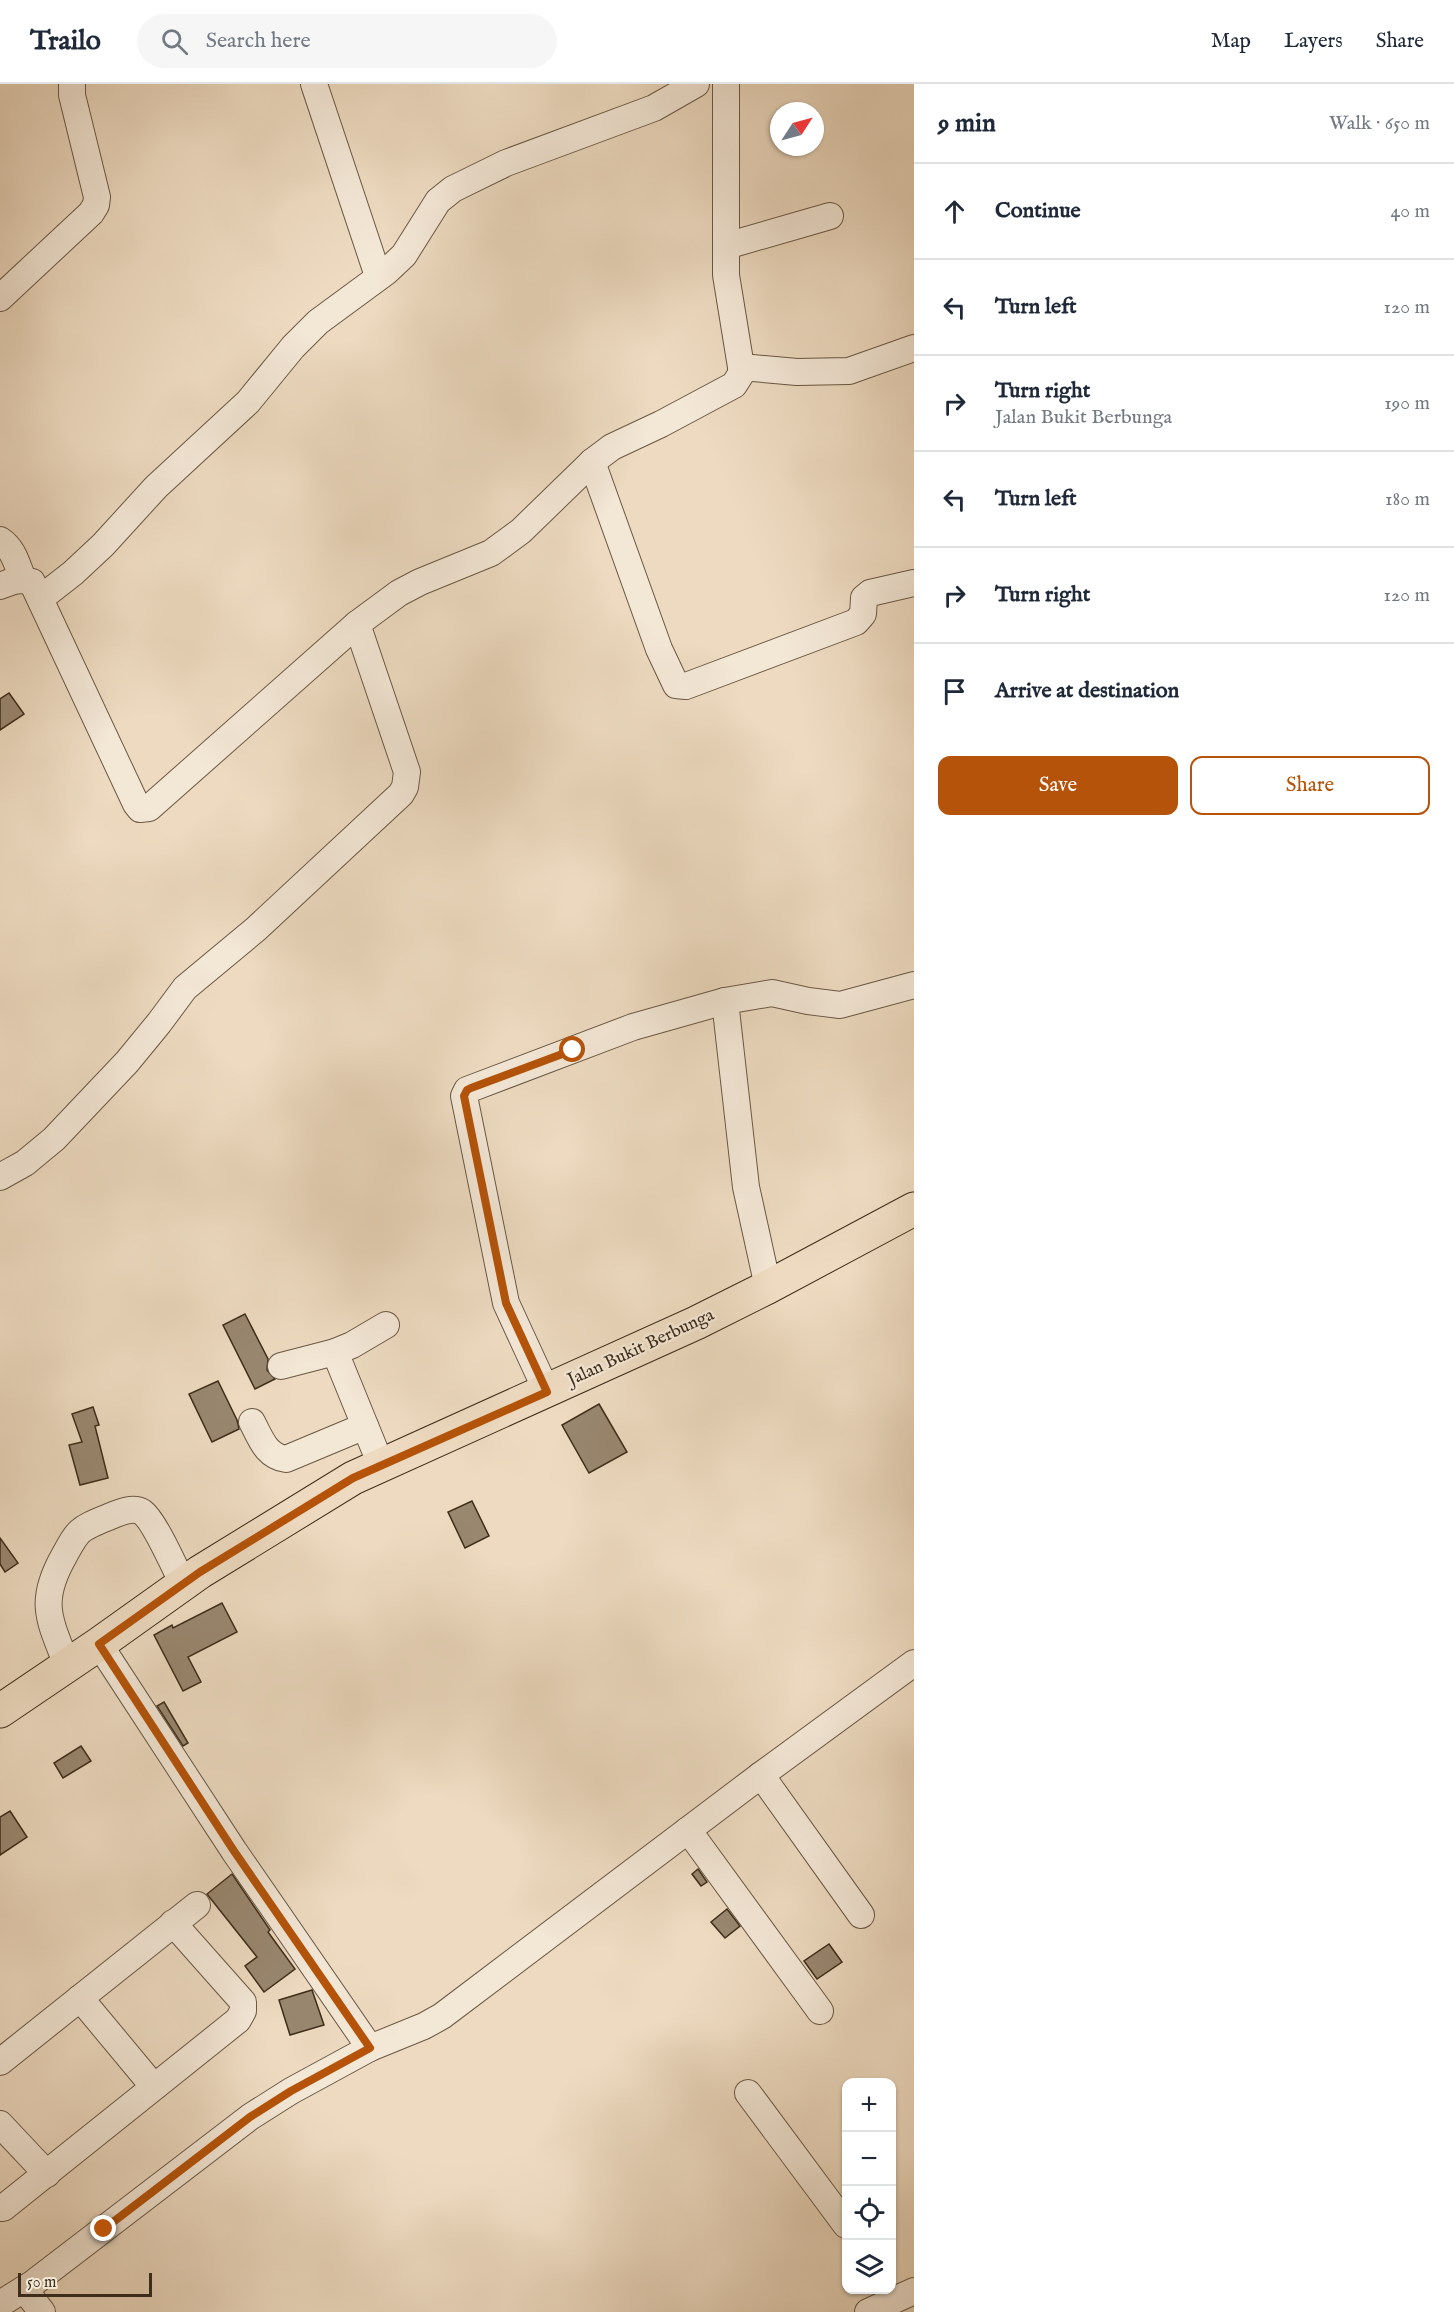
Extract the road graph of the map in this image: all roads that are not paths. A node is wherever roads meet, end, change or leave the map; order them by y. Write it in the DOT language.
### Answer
graph roads {
  1 [pos="72,84"];
  2 [pos="314,84"];
  3 [pos="696,84"];
  4 [pos="726,84"];
  5 [pos="830,216"];
  6 [pos="726,246"];
  7 [pos="378,276"];
  8 [pos="0,298"];
  9 [pos="914,348"];
  10 [pos="741,368"];
  11 [pos="592,462"];
  12 [pos="0,540"];
  13 [pos="11,583"];
  14 [pos="914,583"];
  15 [pos="41,598"];
  16 [pos="357,624"];
  17 [pos="914,985"];
  18 [pos="725,1001"];
  19 [pos="0,1177"];
  20 [pos="914,1209"];
  21 [pos="768,1287"];
  22 [pos="386,1325"];
  23 [pos="335,1352"];
  24 [pos="281,1366"];
  25 [pos="547,1392"];
  26 [pos="252,1422"];
  27 [pos="365,1426"];
  28 [pos="381,1465"];
  29 [pos="183,1584"];
  30 [pos="99,1644"];
  31 [pos="914,1663"];
  32 [pos="67,1665"];
  33 [pos="0,1711"];
  34 [pos="761,1775"];
  35 [pos="688,1830"];
  36 [pos="197,1905"];
  37 [pos="861,1915"];
  38 [pos="173,1923"];
  39 [pos="80,1998"];
  40 [pos="820,2010"];
  41 [pos="370,2048"];
  42 [pos="0,2062"];
  43 [pos="154,2087"];
  44 [pos="748,2093"];
  45 [pos="0,2124"];
  46 [pos="47,2174"];
  47 [pos="3,2208"];
  48 [pos="842,2220"];
  49 [pos="24,2289"];
  50 [pos="901,2293"];
  51 [pos="0,2304"];
  52 [pos="42,2312"];
  53 [pos="868,2312"];
  1 -- 8 [label="street"];
  2 -- 7 [label="street"];
  3 -- 7 [label="street"];
  4 -- 6 [label="street"];
  5 -- 6 [label="street"];
  6 -- 10 [label="street"];
  7 -- 15 [label="street"];
  9 -- 10 [label="street"];
  10 -- 11 [label="street"];
  11 -- 14 [label="street"];
  11 -- 16 [label="street"];
  12 -- 13 [label="street"];
  13 -- 15 [label="street"];
  15 -- 16 [label="street"];
  16 -- 19 [label="street"];
  17 -- 18 [label="street"];
  18 -- 21 [label="street"];
  18 -- 25 [label="street"];
  20 -- 21 [label="main road, Jalan Bukit Berbunga"];
  21 -- 25 [label="main road, Jalan Bukit Berbunga"];
  22 -- 23 [label="street"];
  23 -- 24 [label="street"];
  23 -- 27 [label="street"];
  25 -- 28 [label="main road, Jalan Bukit Berbunga"];
  26 -- 27 [label="street"];
  27 -- 28 [label="street"];
  28 -- 29 [label="main road, Jalan Bukit Berbunga"];
  29 -- 30 [label="main road, Jalan Bukit Berbunga"];
  29 -- 32 [label="street"];
  30 -- 32 [label="main road, Jalan Bukit Berbunga"];
  30 -- 41 [label="street"];
  31 -- 34 [label="street"];
  32 -- 33 [label="main road, Jalan Bukit Berbunga"];
  34 -- 35 [label="street"];
  34 -- 37 [label="street"];
  35 -- 40 [label="street"];
  35 -- 41 [label="street"];
  36 -- 38 [label="street"];
  38 -- 39 [label="street"];
  38 -- 43 [label="street"];
  39 -- 42 [label="street"];
  39 -- 43 [label="street"];
  41 -- 49 [label="street"];
  43 -- 46 [label="street"];
  44 -- 48 [label="street"];
  45 -- 46 [label="street"];
  46 -- 47 [label="street"];
  49 -- 51 [label="street"];
  49 -- 52 [label="street"];
  50 -- 53 [label="street"];
}
